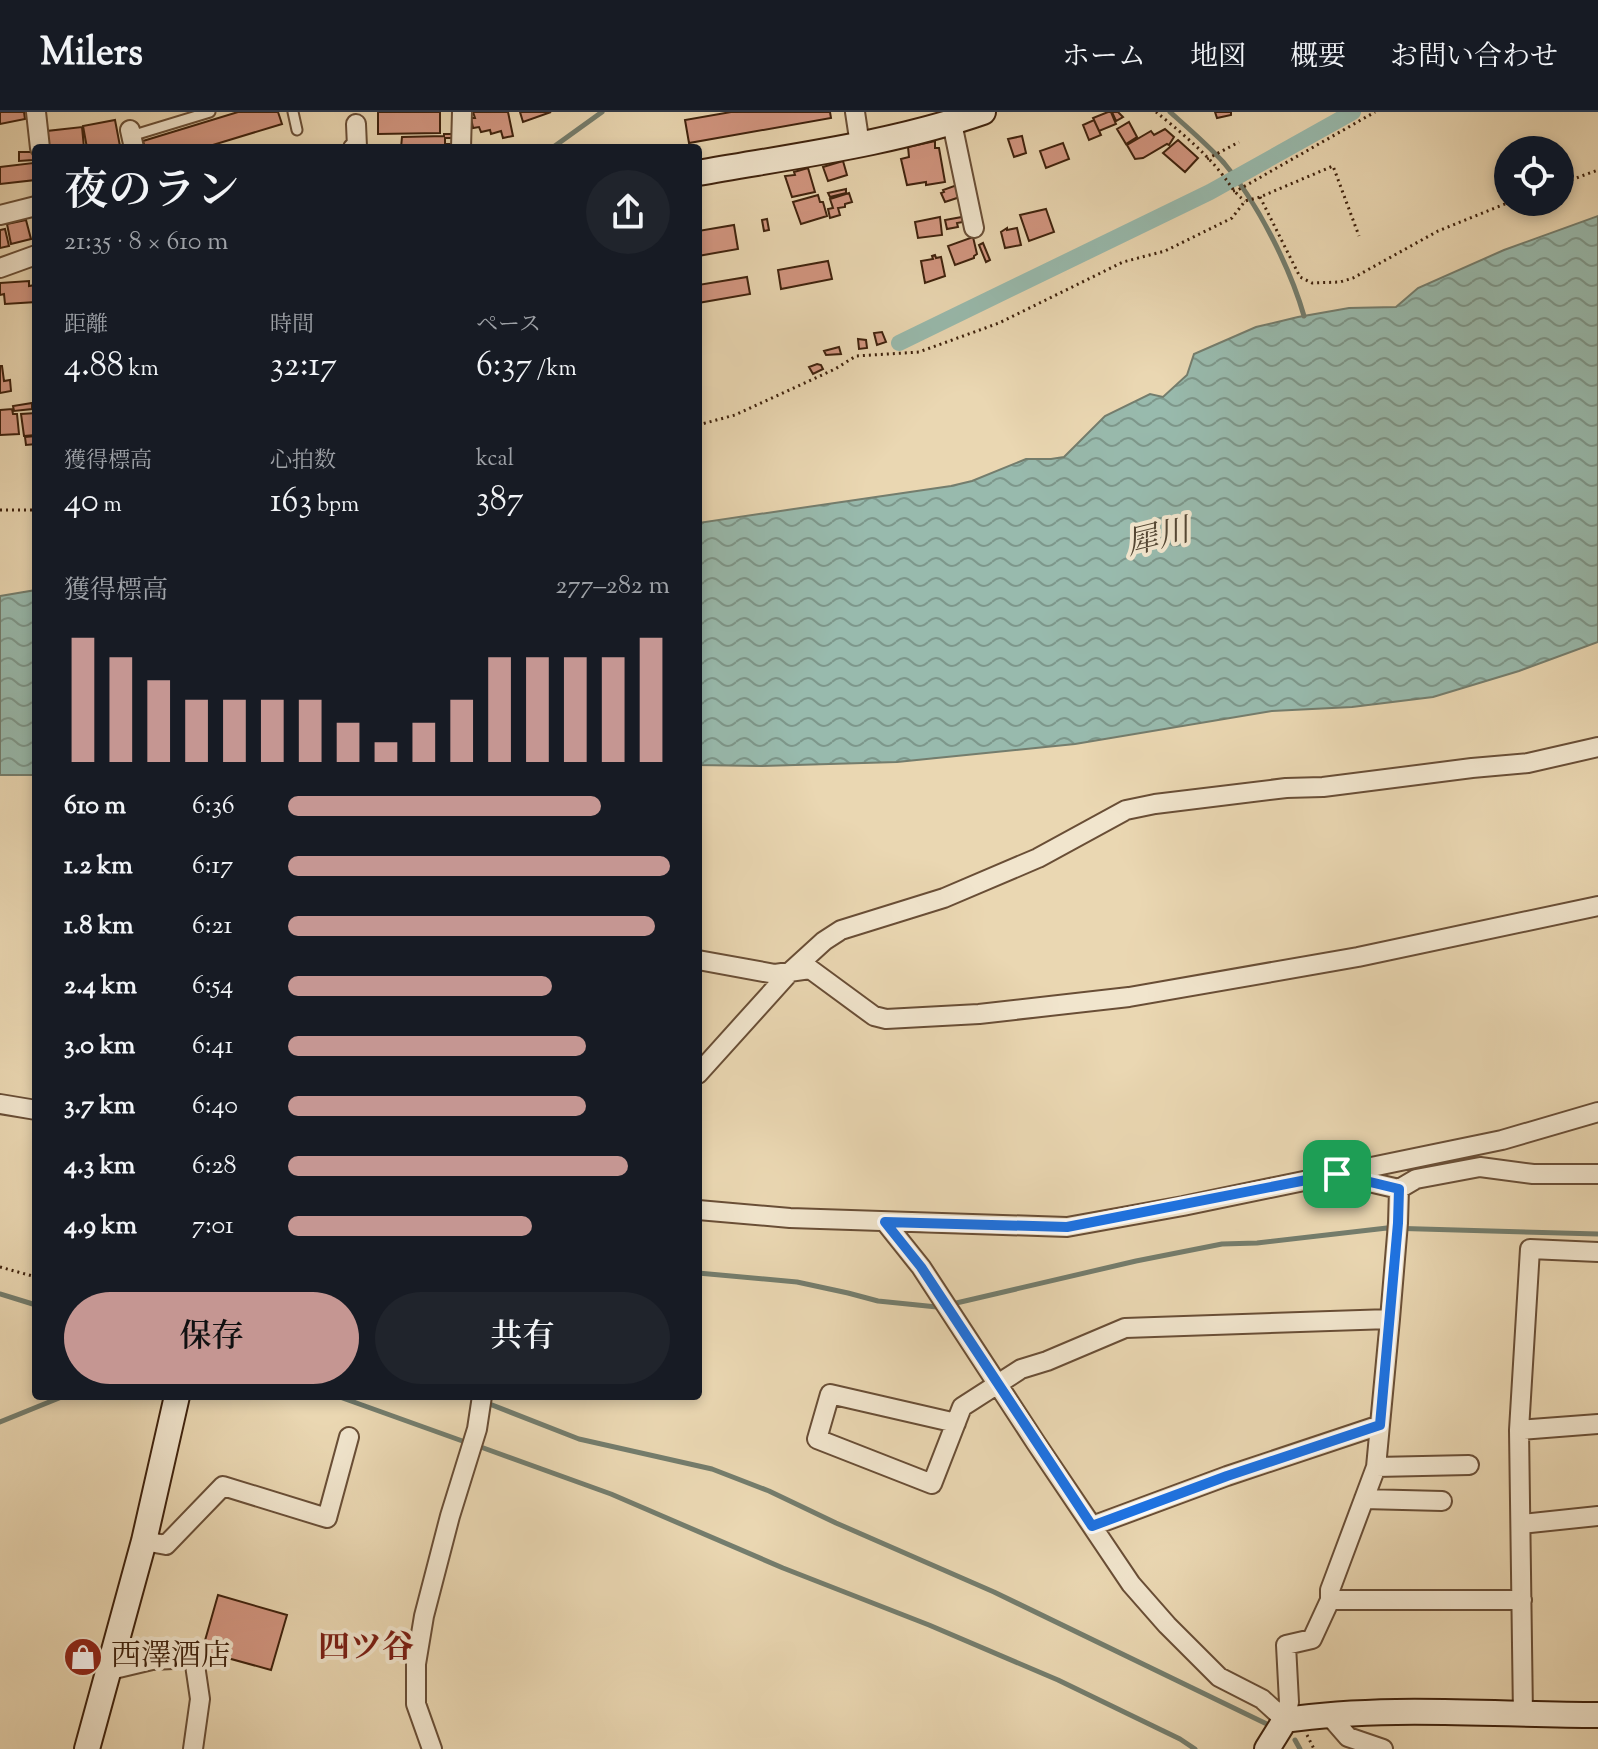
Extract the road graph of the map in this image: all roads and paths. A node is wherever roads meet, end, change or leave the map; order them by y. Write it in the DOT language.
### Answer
graph roads {
  1 [pos="36,112"];
  2 [pos="210,112"];
  3 [pos="293,112"];
  4 [pos="462,112"];
  5 [pos="855,112"];
  6 [pos="983,112"];
  7 [pos="1156,112"];
  8 [pos="1375,112"];
  9 [pos="952,123"];
  10 [pos="356,124"];
  11 [pos="297,130"];
  12 [pos="131,138"];
  13 [pos="1239,142"];
  14 [pos="40,144"];
  15 [pos="357,144"];
  16 [pos="461,144"];
  17 [pos="860,145"];
  18 [pos="1209,158"];
  19 [pos="1598,170"];
  20 [pos="702,172"];
  21 [pos="1574,179"];
  22 [pos="1233,191"];
  23 [pos="1260,197"];
  24 [pos="1245,201"];
  25 [pos="32,207"];
  26 [pos="1494,208"];
  27 [pos="0,215"];
  28 [pos="974,229"];
  29 [pos="1359,236"];
  30 [pos="32,256"];
  31 [pos="0,268"];
  32 [pos="702,424"];
  33 [pos="0,510"];
  34 [pos="32,510"];
  35 [pos="1598,747"];
  36 [pos="1598,906"];
  37 [pos="702,961"];
  38 [pos="790,972"];
  39 [pos="702,1070"];
  40 [pos="0,1104"];
  41 [pos="32,1109"];
  42 [pos="1598,1112"];
  43 [pos="1337,1174"];
  44 [pos="1598,1174"];
  45 [pos="1399,1189"];
  46 [pos="702,1210"];
  47 [pos="885,1222"];
  48 [pos="1598,1252"];
  49 [pos="0,1267"];
  50 [pos="32,1276"];
  51 [pos="1390,1319"];
  52 [pos="997,1384"];
  53 [pos="176,1400"];
  54 [pos="481,1400"];
  55 [pos="956,1423"];
  56 [pos="1598,1424"];
  57 [pos="1380,1425"];
  58 [pos="1519,1430"];
  59 [pos="349,1437"];
  60 [pos="1469,1465"];
  61 [pos="1376,1467"];
  62 [pos="1364,1499"];
  63 [pos="1442,1501"];
  64 [pos="1598,1516"];
  65 [pos="1521,1524"];
  66 [pos="1092,1526"];
  67 [pos="144,1541"];
  68 [pos="1330,1600"];
  69 [pos="1522,1600"];
  70 [pos="110,1670"];
  71 [pos="1328,1714"];
  72 [pos="1523,1715"];
  73 [pos="1598,1715"];
  74 [pos="1285,1720"];
  75 [pos="87,1749"];
  76 [pos="193,1749"];
  77 [pos="432,1749"];
  78 [pos="1267,1749"];
  79 [pos="1383,1749"];
  1 -- 14 [label="street"];
  2 -- 12 [label="lane"];
  3 -- 11 [label="lane"];
  4 -- 16 [label="street"];
  5 -- 17 [label="street"];
  6 -- 9 [label="main road"];
  7 -- 18 [label="path"];
  8 -- 22 [label="path"];
  9 -- 17 [label="main road"];
  9 -- 28 [label="street"];
  10 -- 15 [label="street"];
  13 -- 18 [label="path"];
  17 -- 20 [label="main road"];
  18 -- 22 [label="path"];
  19 -- 21 [label="path"];
  22 -- 24 [label="path"];
  23 -- 24 [label="path"];
  23 -- 26 [label="path"];
  23 -- 29 [label="path"];
  24 -- 32 [label="path"];
  25 -- 27 [label="street"];
  30 -- 31 [label="street"];
  33 -- 34 [label="path"];
  35 -- 38 [label="street"];
  36 -- 38 [label="street"];
  37 -- 38 [label="street"];
  38 -- 39 [label="street"];
  40 -- 41 [label="street"];
  42 -- 43 [label="street"];
  43 -- 45 [label="street"];
  43 -- 47 [label="street"];
  44 -- 45 [label="street"];
  45 -- 51 [label="street"];
  46 -- 47 [label="street"];
  47 -- 52 [label="street"];
  48 -- 58 [label="street"];
  49 -- 50 [label="path"];
  51 -- 52 [label="street"];
  51 -- 57 [label="street"];
  52 -- 55 [label="street"];
  52 -- 66 [label="street"];
  53 -- 67 [label="main road"];
  54 -- 77 [label="street"];
  55 -- 55 [label="street"];
  56 -- 58 [label="street"];
  57 -- 61 [label="street"];
  57 -- 66 [label="street"];
  58 -- 65 [label="street"];
  59 -- 67 [label="street"];
  60 -- 61 [label="street"];
  61 -- 62 [label="street"];
  62 -- 63 [label="street"];
  62 -- 68 [label="street"];
  64 -- 65 [label="street"];
  65 -- 69 [label="street"];
  66 -- 74 [label="street"];
  67 -- 70 [label="main road"];
  68 -- 69 [label="street"];
  68 -- 74 [label="street"];
  69 -- 72 [label="street"];
  70 -- 75 [label="main road"];
  70 -- 76 [label="street"];
  71 -- 72 [label="main road"];
  71 -- 74 [label="main road"];
  71 -- 79 [label="street"];
  72 -- 73 [label="main road"];
  74 -- 78 [label="main road"];
}
